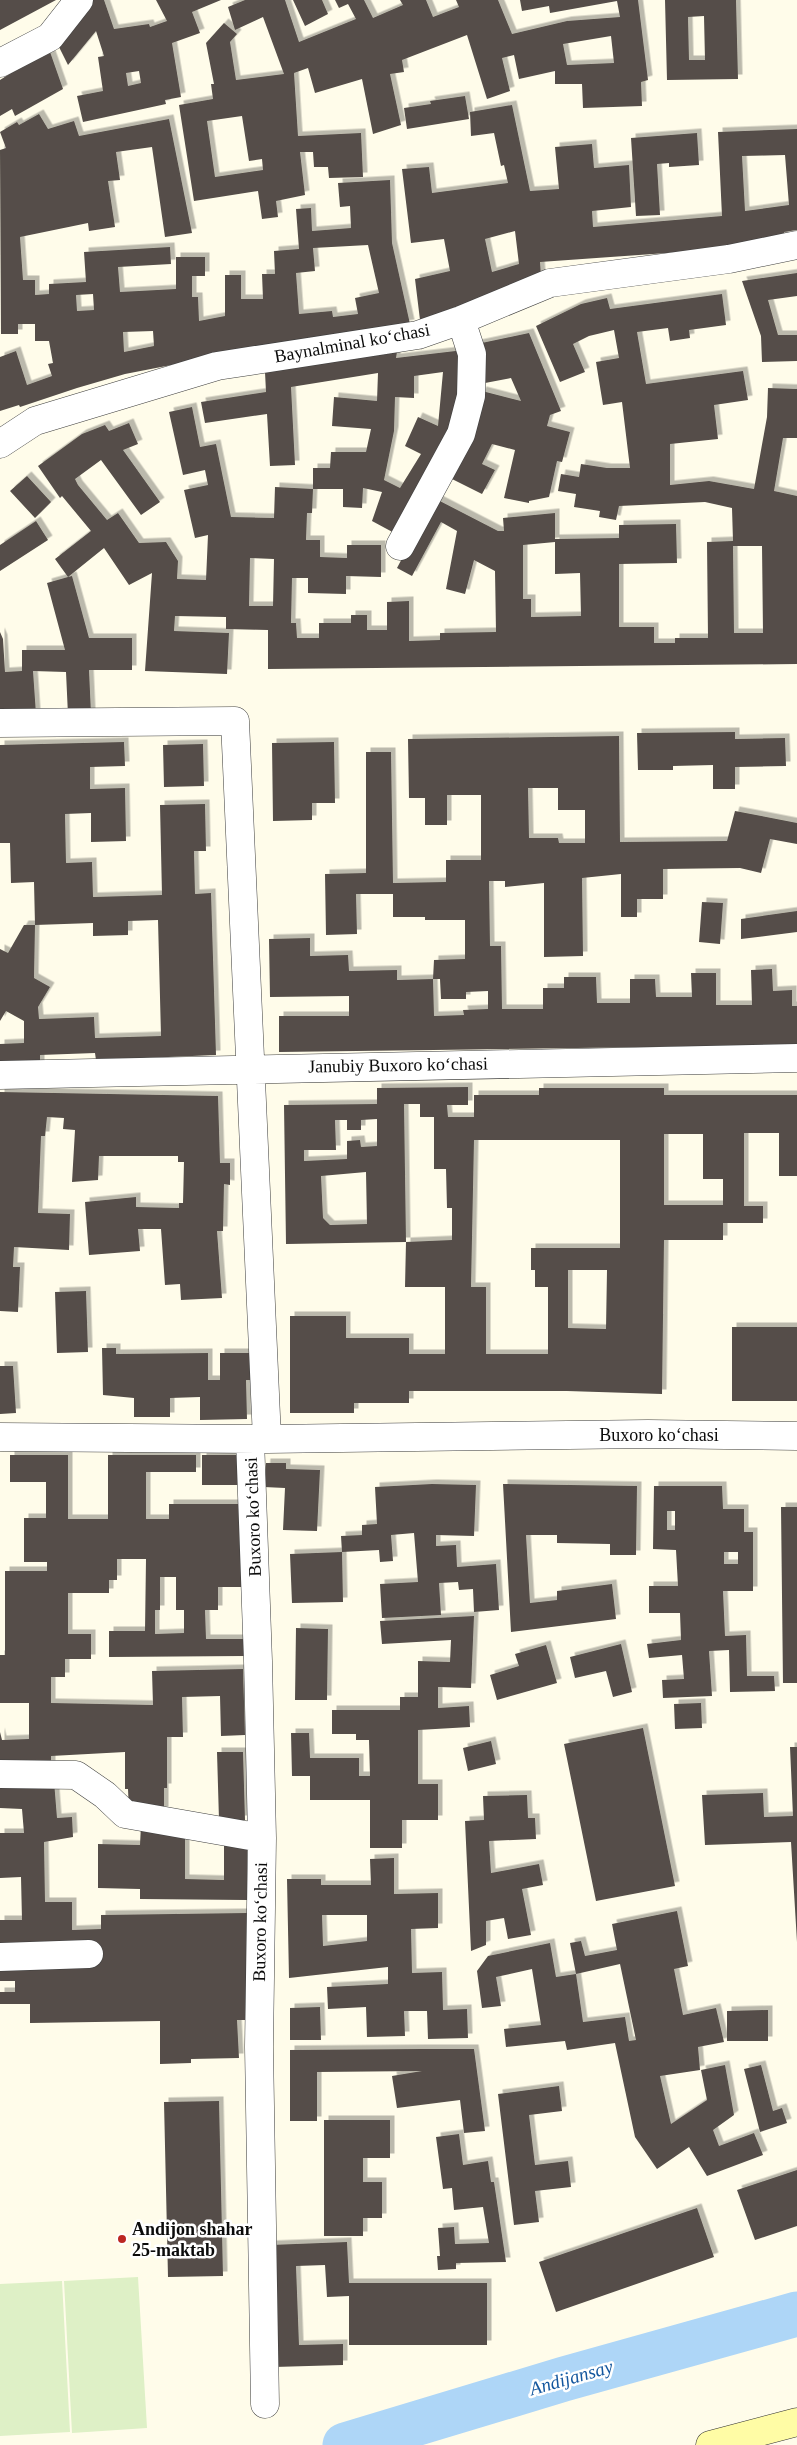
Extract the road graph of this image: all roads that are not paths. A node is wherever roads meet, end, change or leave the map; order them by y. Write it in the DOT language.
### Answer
graph roads {
  1 [pos="80,0"];
  2 [pos="0,63"];
  3 [pos="797,246"];
  4 [pos="460,320"];
  5 [pos="0,444"];
  6 [pos="400,546"];
  7 [pos="0,723"];
  8 [pos="797,1058"];
  9 [pos="250,1068"];
  10 [pos="0,1075"];
  11 [pos="797,1436"];
  12 [pos="0,1437"];
  13 [pos="258,1440"];
  14 [pos="0,1774"];
  15 [pos="262,1838"];
  16 [pos="90,1954"];
  17 [pos="0,1957"];
  18 [pos="265,2404"];
  19 [pos="797,2422"];
  20 [pos="710,2445"];
  1 -- 2 [label="street"];
  3 -- 4 [label="street, Baynalminal koʻchasi"];
  4 -- 5 [label="street, Baynalminal koʻchasi"];
  4 -- 6 [label="street"];
  7 -- 9 [label="street"];
  8 -- 9 [label="street, Janubiy Buxoro koʻchasi"];
  9 -- 10 [label="street, Janubiy Buxoro koʻchasi"];
  9 -- 13 [label="street"];
  11 -- 13 [label="street, Buxoro koʻchasi"];
  12 -- 13 [label="street, Buxoro koʻchasi"];
  13 -- 15 [label="street, Buxoro koʻchasi"];
  14 -- 15 [label="street"];
  15 -- 18 [label="street, Buxoro koʻchasi"];
  16 -- 17 [label="street"];
  19 -- 20 [label="main road"];
}
